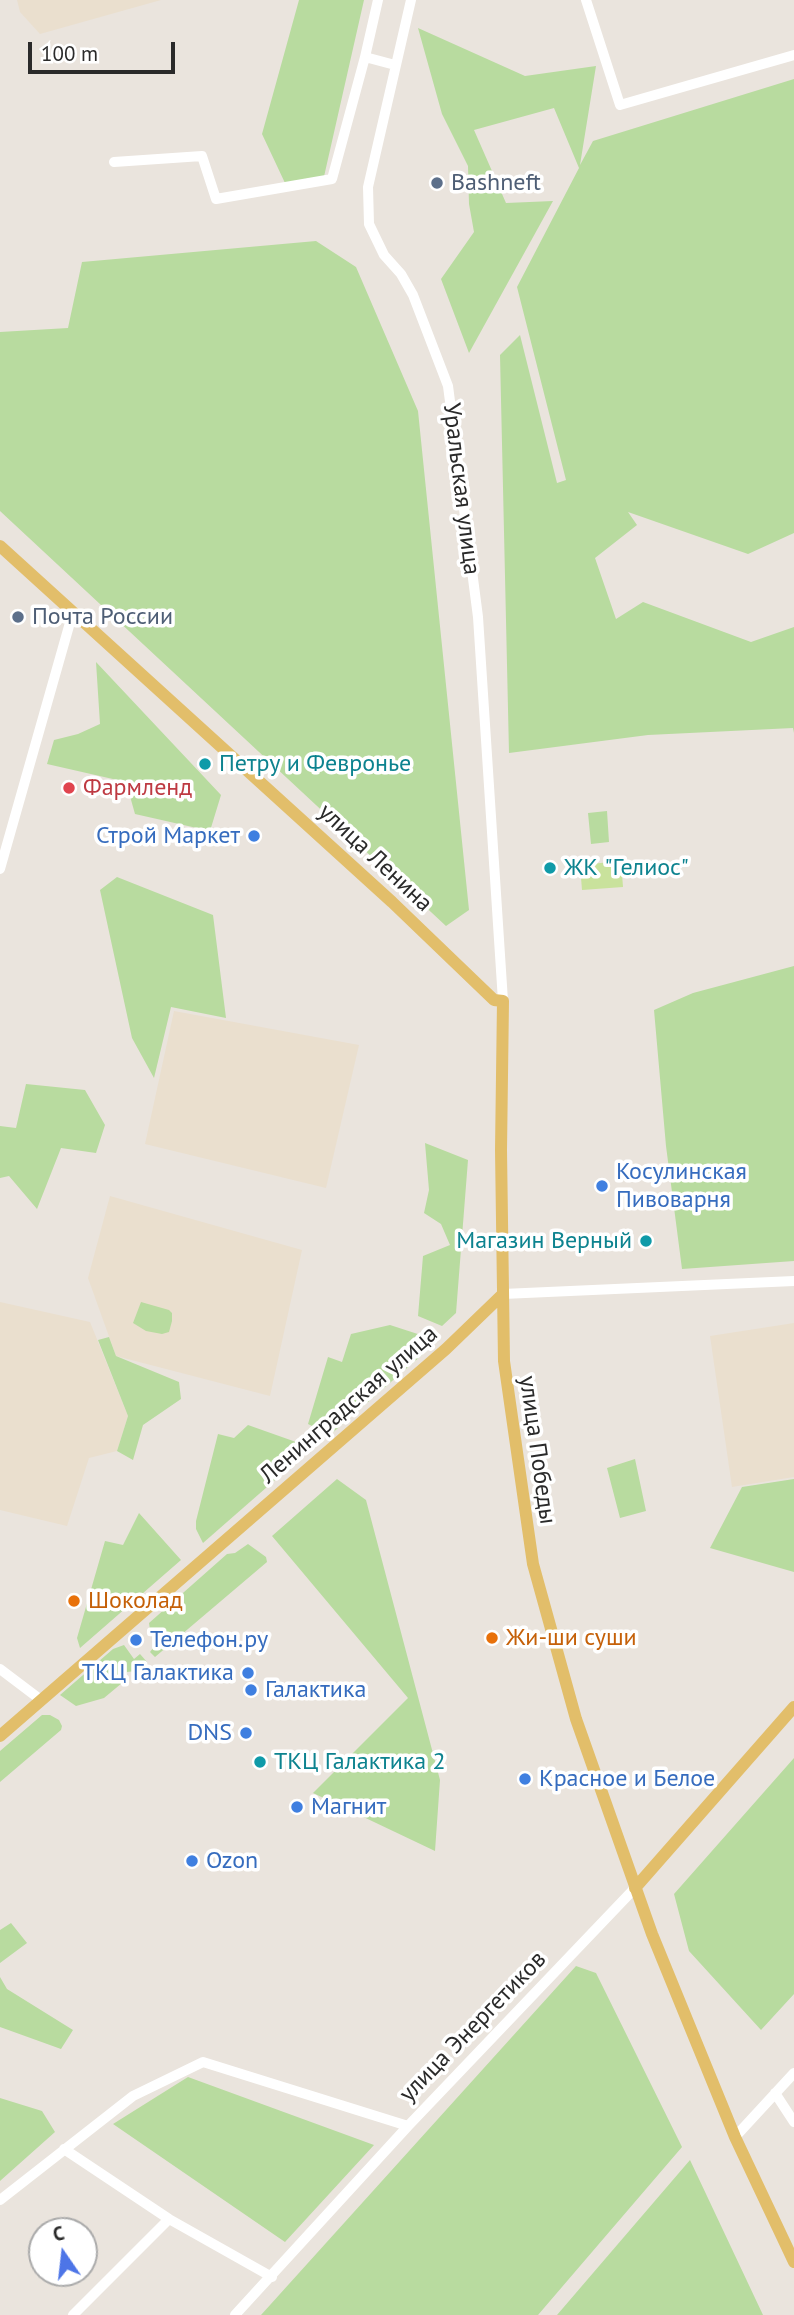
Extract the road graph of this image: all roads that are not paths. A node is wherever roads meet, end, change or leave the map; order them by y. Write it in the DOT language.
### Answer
graph roads {
  1 [pos="378,0"];
  2 [pos="411,0"];
  3 [pos="586,0"];
  4 [pos="794,55"];
  5 [pos="365,57"];
  6 [pos="395,65"];
  7 [pos="114,162"];
  8 [pos="0,546"];
  9 [pos="73,612"];
  10 [pos="0,869"];
  11 [pos="503,1001"];
  12 [pos="794,1282"];
  13 [pos="503,1294"];
  14 [pos="0,1669"];
  15 [pos="41,1700"];
  16 [pos="794,1707"];
  17 [pos="0,1736"];
  18 [pos="635,1888"];
  19 [pos="794,2073"];
  20 [pos="775,2093"];
  21 [pos="794,2122"];
  22 [pos="408,2126"];
  23 [pos="735,2137"];
  24 [pos="64,2149"];
  25 [pos="0,2200"];
  26 [pos="169,2219"];
  27 [pos="794,2262"];
  28 [pos="272,2277"];
  29 [pos="74,2315"];
  30 [pos="236,2315"];
  1 -- 5 [label="street"];
  2 -- 6 [label="street, Уральская улица"];
  3 -- 4 [label="street"];
  5 -- 6 [label="street"];
  5 -- 7 [label="street"];
  6 -- 11 [label="street, Уральская улица"];
  8 -- 9 [label="main road, улица Ленина"];
  9 -- 10 [label="street"];
  9 -- 11 [label="main road, улица Ленина"];
  11 -- 13 [label="main road, улица Победы"];
  12 -- 13 [label="street"];
  13 -- 15 [label="main road, Ленинградская улица"];
  13 -- 18 [label="main road, улица Победы"];
  14 -- 15 [label="street"];
  15 -- 17 [label="main road, Ленинградская улица"];
  16 -- 18 [label="main road, улица Энергетиков"];
  18 -- 22 [label="street, улица Энергетиков"];
  18 -- 23 [label="main road, улица Победы"];
  19 -- 20 [label="street"];
  20 -- 21 [label="street"];
  20 -- 23 [label="street"];
  22 -- 24 [label="street, улица Энергетиков"];
  22 -- 28 [label="street"];
  23 -- 27 [label="main road, улица Победы"];
  24 -- 25 [label="street, улица Энергетиков"];
  24 -- 26 [label="street"];
  26 -- 28 [label="street"];
  26 -- 29 [label="street"];
  28 -- 30 [label="street"];
}
